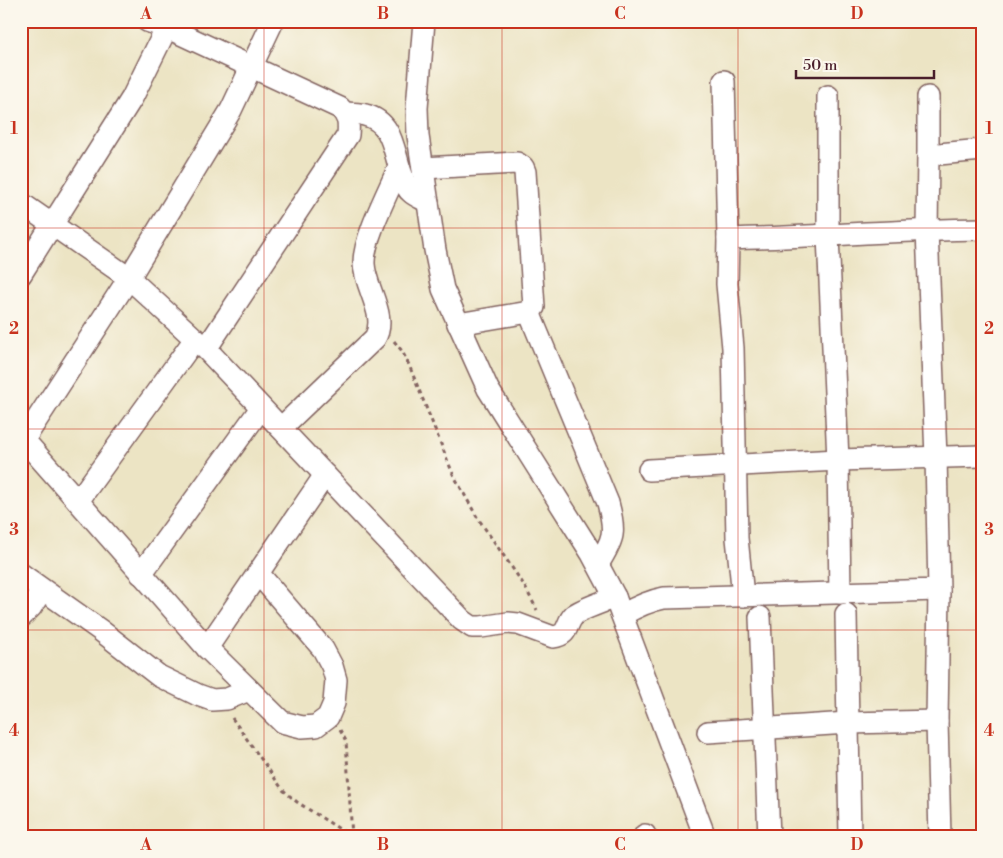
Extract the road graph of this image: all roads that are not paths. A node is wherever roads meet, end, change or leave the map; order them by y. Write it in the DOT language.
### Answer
graph roads {
  1 [pos="147,21"];
  2 [pos="273,21"];
  3 [pos="424,21"];
  4 [pos="169,25"];
  5 [pos="252,67"];
  6 [pos="724,81"];
  7 [pos="828,96"];
  8 [pos="928,97"];
  9 [pos="345,113"];
  10 [pos="982,150"];
  11 [pos="928,155"];
  12 [pos="399,167"];
  13 [pos="423,168"];
  14 [pos="428,202"];
  15 [pos="21,203"];
  16 [pos="53,223"];
  17 [pos="982,229"];
  18 [pos="927,230"];
  19 [pos="828,236"];
  20 [pos="728,240"];
  21 [pos="21,274"];
  22 [pos="129,278"];
  23 [pos="530,312"];
  24 [pos="458,324"];
  25 [pos="200,344"];
  26 [pos="261,408"];
  27 [pos="281,428"];
  28 [pos="23,442"];
  29 [pos="982,456"];
  30 [pos="936,457"];
  31 [pos="838,460"];
  32 [pos="736,465"];
  33 [pos="649,470"];
  34 [pos="325,475"];
  35 [pos="78,501"];
  36 [pos="598,564"];
  37 [pos="258,573"];
  38 [pos="21,574"];
  39 [pos="141,574"];
  40 [pos="42,590"];
  41 [pos="939,590"];
  42 [pos="743,596"];
  43 [pos="843,604"];
  44 [pos="619,606"];
  45 [pos="21,617"];
  46 [pos="760,617"];
  47 [pos="207,648"];
  48 [pos="249,690"];
  49 [pos="937,721"];
  50 [pos="848,723"];
  51 [pos="764,728"];
  52 [pos="708,732"];
  53 [pos="705,837"];
  54 [pos="769,837"];
  55 [pos="850,837"];
  56 [pos="940,837"];
  1 -- 4 [label="street"];
  2 -- 5 [label="street"];
  3 -- 13 [label="street"];
  4 -- 5 [label="street"];
  4 -- 16 [label="street"];
  5 -- 9 [label="street"];
  5 -- 22 [label="street"];
  6 -- 20 [label="street"];
  7 -- 19 [label="street"];
  8 -- 11 [label="street"];
  9 -- 12 [label="street"];
  9 -- 25 [label="street"];
  10 -- 11 [label="street"];
  11 -- 18 [label="street"];
  12 -- 14 [label="street"];
  12 -- 27 [label="street"];
  13 -- 14 [label="street"];
  13 -- 23 [label="street"];
  14 -- 24 [label="street"];
  15 -- 16 [label="street"];
  16 -- 21 [label="street"];
  16 -- 22 [label="street"];
  17 -- 18 [label="street"];
  18 -- 19 [label="street"];
  18 -- 30 [label="street"];
  19 -- 20 [label="street"];
  19 -- 31 [label="street"];
  20 -- 32 [label="street"];
  22 -- 25 [label="street"];
  22 -- 28 [label="street"];
  23 -- 24 [label="street"];
  23 -- 36 [label="street"];
  24 -- 36 [label="street"];
  25 -- 26 [label="street"];
  25 -- 35 [label="street"];
  26 -- 27 [label="street"];
  26 -- 39 [label="street"];
  27 -- 34 [label="street"];
  28 -- 35 [label="street"];
  29 -- 30 [label="street"];
  30 -- 31 [label="street"];
  30 -- 41 [label="street"];
  31 -- 32 [label="street"];
  31 -- 43 [label="street"];
  32 -- 33 [label="street"];
  32 -- 42 [label="street"];
  34 -- 37 [label="street"];
  34 -- 44 [label="street"];
  35 -- 39 [label="street"];
  36 -- 44 [label="street"];
  37 -- 47 [label="street"];
  37 -- 48 [label="street"];
  38 -- 40 [label="street"];
  39 -- 47 [label="street"];
  40 -- 45 [label="street"];
  40 -- 48 [label="street"];
  41 -- 43 [label="street"];
  41 -- 49 [label="street"];
  42 -- 43 [label="street"];
  42 -- 44 [label="street"];
  43 -- 50 [label="street"];
  44 -- 53 [label="street"];
  46 -- 51 [label="street"];
  47 -- 48 [label="street"];
  49 -- 50 [label="street"];
  49 -- 56 [label="street"];
  50 -- 51 [label="street"];
  50 -- 55 [label="street"];
  51 -- 52 [label="street"];
  51 -- 54 [label="street"];
}
